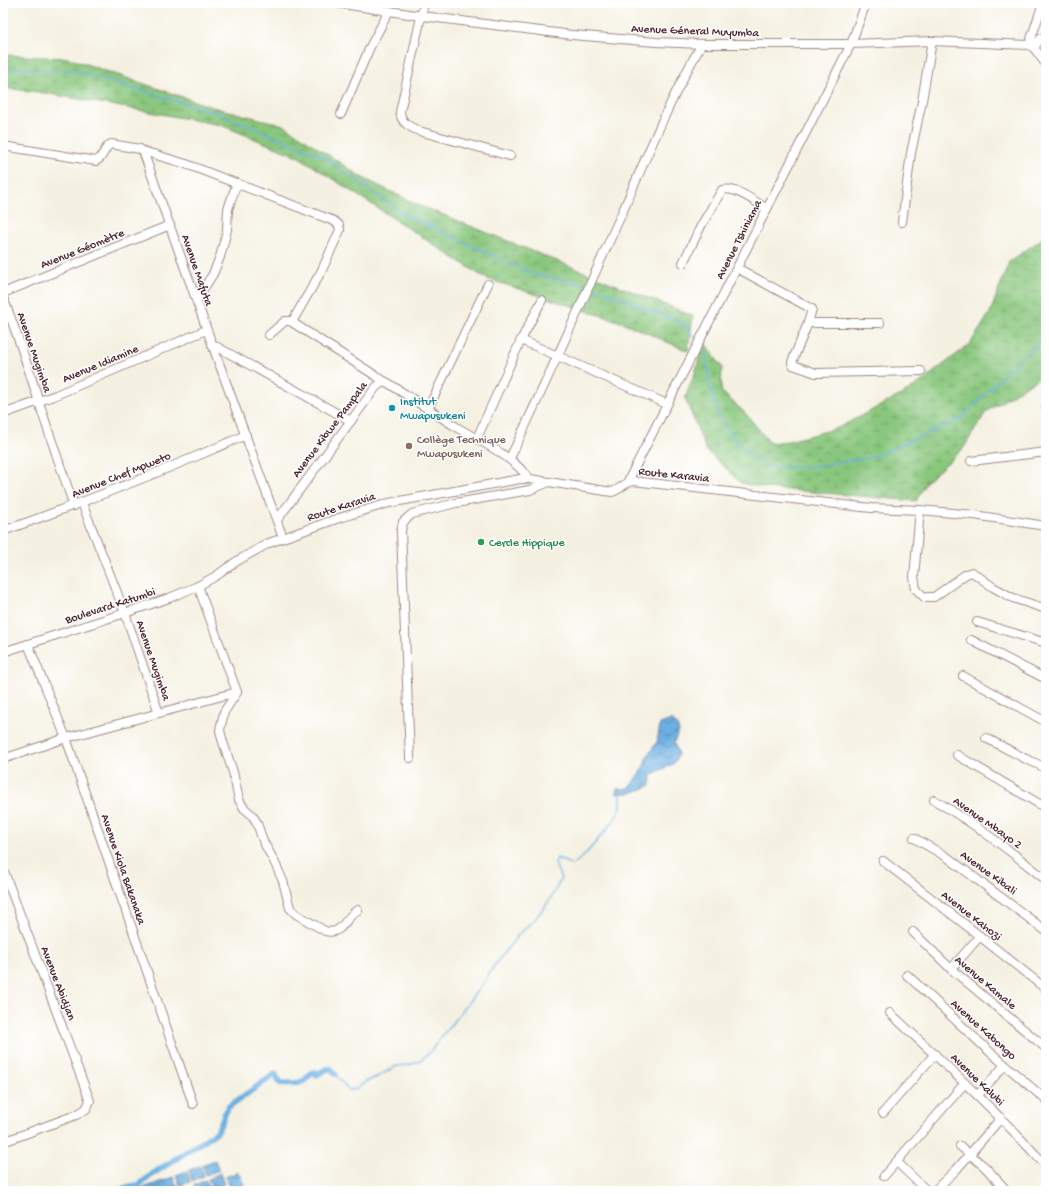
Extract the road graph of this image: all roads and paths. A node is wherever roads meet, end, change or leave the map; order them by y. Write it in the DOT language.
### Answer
graph roads {
  1 [pos="336,3"];
  2 [pos="424,3"];
  3 [pos="866,3"];
  4 [pos="1043,3"];
  5 [pos="388,11"];
  6 [pos="422,16"];
  7 [pos="1046,36"];
  8 [pos="932,41"];
  9 [pos="702,44"];
  10 [pos="851,44"];
  11 [pos="1031,47"];
  12 [pos="1046,64"];
  13 [pos="341,114"];
  14 [pos="3,146"];
  15 [pos="143,151"];
  16 [pos="510,156"];
  17 [pos="237,184"];
  18 [pos="767,209"];
  19 [pos="902,222"];
  20 [pos="170,225"];
  21 [pos="683,263"];
  22 [pos="737,268"];
  23 [pos="488,284"];
  24 [pos="3,293"];
  25 [pos="3,298"];
  26 [pos="196,300"];
  27 [pos="542,300"];
  28 [pos="292,322"];
  29 [pos="808,323"];
  30 [pos="880,323"];
  31 [pos="206,330"];
  32 [pos="269,335"];
  33 [pos="522,340"];
  34 [pos="212,344"];
  35 [pos="558,356"];
  36 [pos="921,371"];
  37 [pos="384,381"];
  38 [pos="39,402"];
  39 [pos="667,404"];
  40 [pos="428,409"];
  41 [pos="3,414"];
  42 [pos="351,421"];
  43 [pos="246,435"];
  44 [pos="477,438"];
  45 [pos="1046,452"];
  46 [pos="510,458"];
  47 [pos="972,461"];
  48 [pos="633,471"];
  49 [pos="530,479"];
  50 [pos="549,482"];
  51 [pos="641,482"];
  52 [pos="627,483"];
  53 [pos="82,503"];
  54 [pos="74,506"];
  55 [pos="920,510"];
  56 [pos="276,520"];
  57 [pos="1046,526"];
  58 [pos="3,531"];
  59 [pos="283,538"];
  60 [pos="222,572"];
  61 [pos="198,586"];
  62 [pos="1046,609"];
  63 [pos="125,613"];
  64 [pos="977,622"];
  65 [pos="971,640"];
  66 [pos="1046,643"];
  67 [pos="28,644"];
  68 [pos="3,652"];
  69 [pos="963,676"];
  70 [pos="1046,679"];
  71 [pos="237,692"];
  72 [pos="159,713"];
  73 [pos="1046,722"];
  74 [pos="66,738"];
  75 [pos="986,738"];
  76 [pos="957,755"];
  77 [pos="410,758"];
  78 [pos="3,759"];
  79 [pos="1046,768"];
  80 [pos="934,800"];
  81 [pos="1046,808"];
  82 [pos="914,838"];
  83 [pos="883,861"];
  84 [pos="3,869"];
  85 [pos="1046,880"];
  86 [pos="358,910"];
  87 [pos="1046,931"];
  88 [pos="913,932"];
  89 [pos="980,936"];
  90 [pos="951,969"];
  91 [pos="907,976"];
  92 [pos="1046,989"];
  93 [pos="890,1013"];
  94 [pos="1046,1048"];
  95 [pos="935,1054"];
  96 [pos="1005,1065"];
  97 [pos="965,1083"];
  98 [pos="978,1095"];
  99 [pos="1046,1100"];
  100 [pos="193,1104"];
  101 [pos="883,1113"];
  102 [pos="1000,1118"];
  103 [pos="3,1142"];
  104 [pos="960,1146"];
  105 [pos="970,1154"];
  106 [pos="897,1162"];
  107 [pos="1046,1166"];
  108 [pos="884,1176"];
  109 [pos="928,1191"];
  110 [pos="934,1191"];
  111 [pos="1007,1191"];
  1 -- 5 [label="street, Avenue Géneral Muyumba"];
  2 -- 6 [label="street"];
  3 -- 10 [label="street, Avenue Tshiniama"];
  4 -- 11 [label="street"];
  5 -- 6 [label="street, Avenue Géneral Muyumba"];
  5 -- 13 [label="street"];
  6 -- 9 [label="street, Avenue Géneral Muyumba"];
  6 -- 16 [label="street"];
  7 -- 11 [label="street"];
  8 -- 10 [label="street, Avenue Géneral Muyumba"];
  8 -- 11 [label="street, Avenue Géneral Muyumba"];
  8 -- 19 [label="street"];
  9 -- 10 [label="street, Avenue Géneral Muyumba"];
  9 -- 35 [label="street"];
  10 -- 18 [label="street, Avenue Tshiniama"];
  11 -- 12 [label="street"];
  14 -- 15 [label="street"];
  15 -- 17 [label="street"];
  15 -- 20 [label="street, Avenue Mafuta"];
  17 -- 26 [label="street"];
  17 -- 28 [label="street"];
  18 -- 21 [label="street"];
  18 -- 22 [label="street, Avenue Tshiniama"];
  20 -- 24 [label="street, Avenue Géomètre"];
  20 -- 26 [label="street, Avenue Mafuta"];
  22 -- 29 [label="street"];
  22 -- 39 [label="street, Avenue Tshiniama"];
  23 -- 40 [label="street"];
  25 -- 38 [label="street, Avenue Mugimba"];
  26 -- 31 [label="street, Avenue Mafuta"];
  27 -- 33 [label="street"];
  28 -- 32 [label="street"];
  28 -- 37 [label="street"];
  29 -- 30 [label="street"];
  29 -- 36 [label="street"];
  31 -- 34 [label="street, Avenue Mafuta"];
  31 -- 38 [label="street, Avenue Idiamine"];
  33 -- 35 [label="street"];
  33 -- 44 [label="street"];
  34 -- 42 [label="street"];
  34 -- 43 [label="street, Avenue Mafuta"];
  35 -- 39 [label="street"];
  35 -- 46 [label="street"];
  37 -- 40 [label="street, Avenue Kibwe Pampala"];
  37 -- 42 [label="street, Avenue Kibwe Pampala"];
  38 -- 41 [label="street, Avenue Idiamine"];
  38 -- 54 [label="street, Avenue Mugimba"];
  39 -- 48 [label="street, Avenue Tshiniama"];
  40 -- 44 [label="street, Avenue Kibwe Pampala"];
  42 -- 56 [label="street, Avenue Kibwe Pampala"];
  43 -- 53 [label="street, Avenue Chef Mpweto"];
  43 -- 56 [label="street, Avenue Mafuta"];
  44 -- 46 [label="street, Avenue Kibwe Pampala"];
  45 -- 47 [label="street"];
  46 -- 49 [label="street, Avenue Kibwe Pampala"];
  48 -- 51 [label="street"];
  48 -- 52 [label="street, Avenue Tshiniama"];
  49 -- 50 [label="street, Route Karavia"];
  49 -- 59 [label="street, Route Karavia"];
  50 -- 52 [label="street, Route Karavia"];
  50 -- 77 [label="street"];
  51 -- 52 [label="street, Route Karavia"];
  51 -- 55 [label="street, Route Karavia"];
  53 -- 54 [label="street, Avenue Chef Mpweto"];
  53 -- 63 [label="street, Avenue Mugimba"];
  54 -- 58 [label="street, Avenue Chef Mpweto"];
  55 -- 57 [label="street, Route Karavia"];
  55 -- 62 [label="street"];
  56 -- 59 [label="street, Avenue Mafuta"];
  59 -- 60 [label="street, Route Karavia"];
  60 -- 61 [label="street, Boulevard Katumbi"];
  61 -- 63 [label="street, Boulevard Katumbi"];
  61 -- 71 [label="street"];
  63 -- 67 [label="street, Boulevard Katumbi"];
  63 -- 72 [label="street, Avenue Mugimba"];
  64 -- 66 [label="street"];
  65 -- 70 [label="street"];
  67 -- 68 [label="street, Boulevard Katumbi"];
  67 -- 74 [label="street, Avenue Kiola Bakanaka"];
  69 -- 73 [label="street"];
  71 -- 72 [label="street"];
  71 -- 86 [label="street"];
  72 -- 74 [label="street"];
  74 -- 78 [label="street"];
  74 -- 100 [label="street, Avenue Kiola Bakanaka"];
  75 -- 79 [label="street"];
  76 -- 81 [label="street"];
  80 -- 85 [label="street, Avenue Mbayo 2"];
  82 -- 87 [label="street, Avenue Kibali"];
  83 -- 89 [label="street, Avenue Kahozi"];
  84 -- 103 [label="street, Avenue Abidjan"];
  88 -- 90 [label="street, Avenue Kamale"];
  89 -- 90 [label="street"];
  89 -- 92 [label="street, Avenue Kahozi"];
  90 -- 94 [label="street, Avenue Kamale"];
  91 -- 96 [label="street, Avenue Kabongo"];
  93 -- 95 [label="street, Avenue Kalubi"];
  95 -- 97 [label="street, Avenue Kalubi"];
  95 -- 101 [label="street"];
  96 -- 98 [label="street"];
  96 -- 99 [label="street, Avenue Kabongo"];
  97 -- 98 [label="street, Avenue Kalubi"];
  97 -- 106 [label="street"];
  98 -- 102 [label="street, Avenue Kalubi"];
  102 -- 105 [label="street"];
  102 -- 107 [label="street, Avenue Kalubi"];
  104 -- 105 [label="street"];
  105 -- 110 [label="street"];
  105 -- 111 [label="street"];
  106 -- 108 [label="street"];
  106 -- 109 [label="street"];
}
